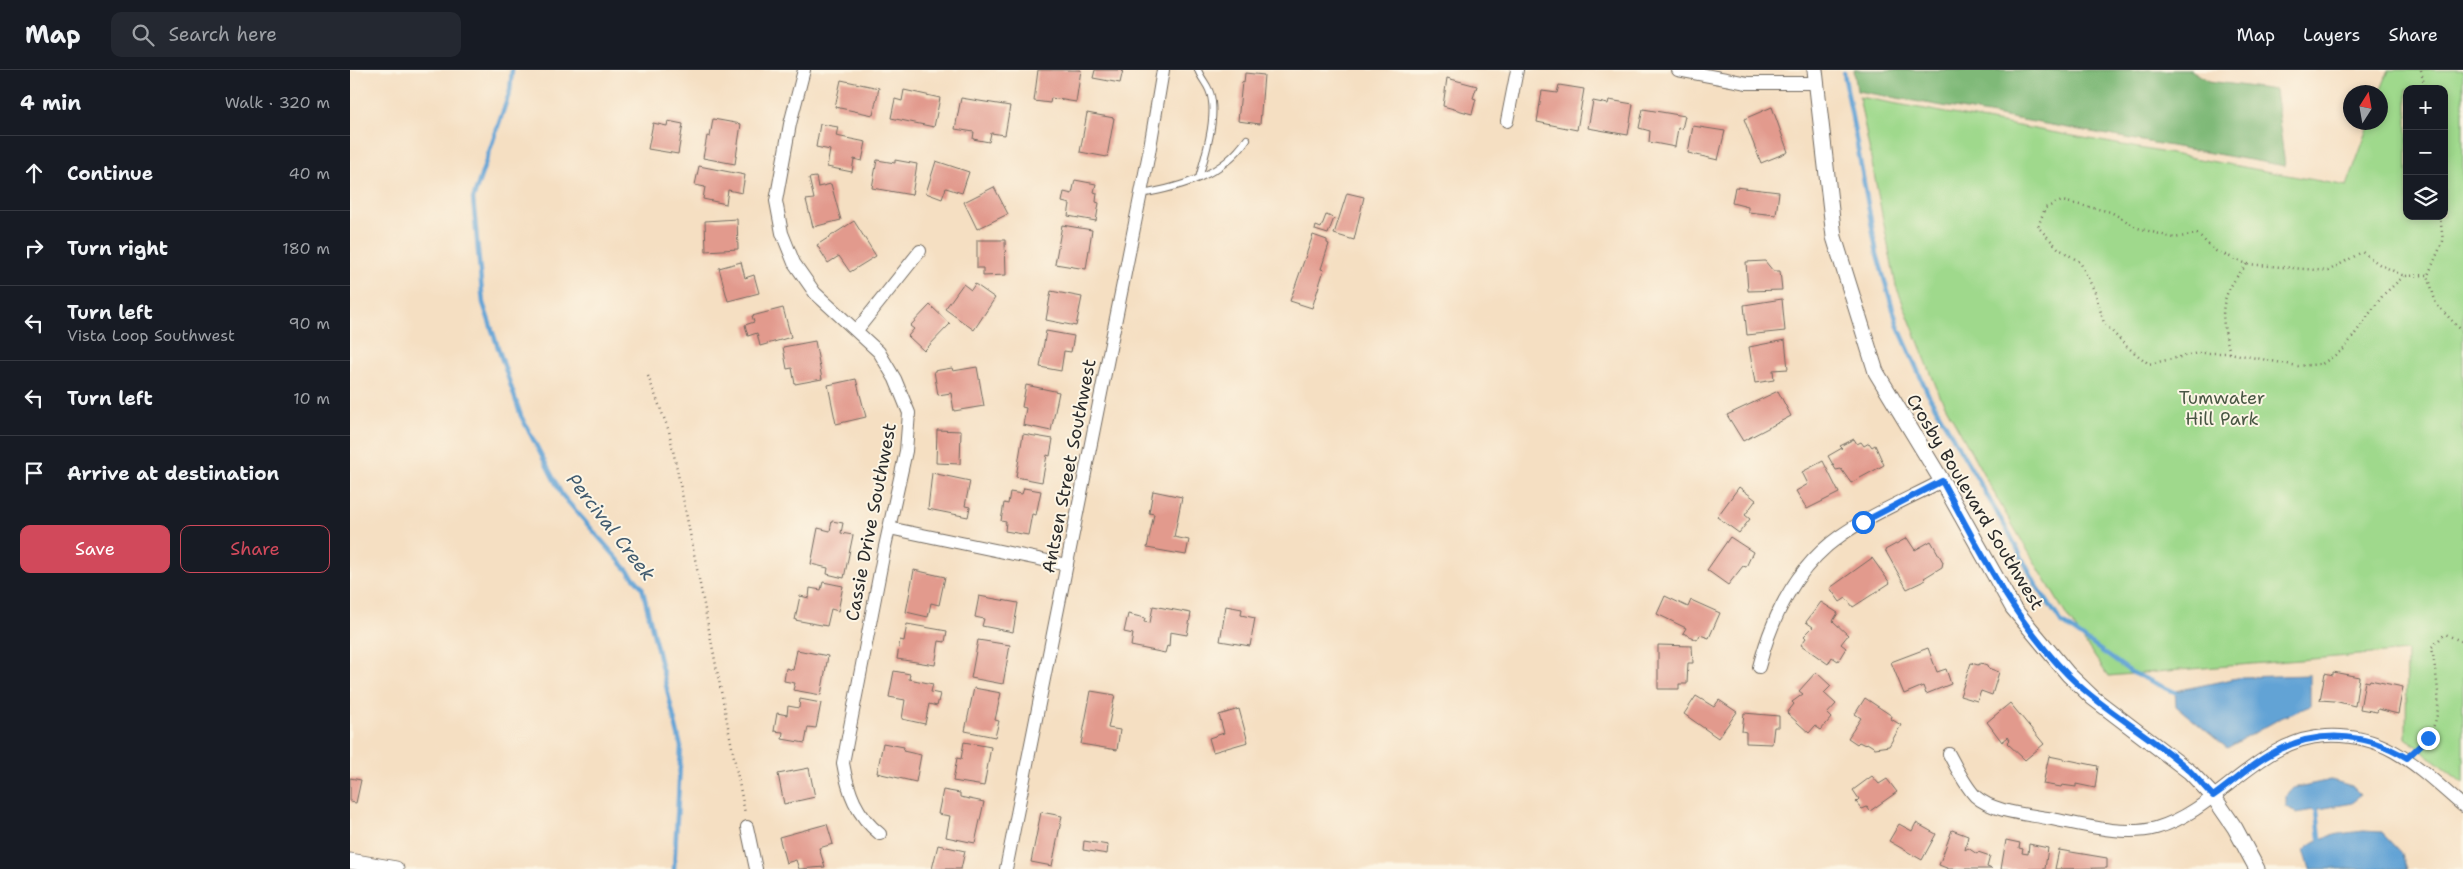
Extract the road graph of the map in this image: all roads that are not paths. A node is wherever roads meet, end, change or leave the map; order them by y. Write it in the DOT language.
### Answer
graph roads {
  1 [pos="804,70"];
  2 [pos="1163,70"];
  3 [pos="1198,70"];
  4 [pos="1517,70"];
  5 [pos="1678,70"];
  6 [pos="1815,76"];
  7 [pos="1507,121"];
  8 [pos="1248,139"];
  9 [pos="1199,178"];
  10 [pos="1141,194"];
  11 [pos="920,251"];
  12 [pos="857,330"];
  13 [pos="1942,481"];
  14 [pos="890,528"];
  15 [pos="1067,565"];
  16 [pos="1759,667"];
  17 [pos="1949,754"];
  18 [pos="2213,796"];
  19 [pos="2463,806"];
  20 [pos="747,827"];
  21 [pos="880,834"];
  22 [pos="350,861"];
  23 [pos="396,869"];
  24 [pos="756,869"];
  25 [pos="1006,869"];
  26 [pos="2257,869"];
  1 -- 12 [label="street, Cassie Drive Southwest"];
  2 -- 10 [label="street, Antsen Street Southwest"];
  3 -- 9 [label="lane"];
  4 -- 7 [label="street"];
  5 -- 6 [label="street"];
  6 -- 13 [label="street, Crosby Boulevard Southwest"];
  8 -- 9 [label="lane"];
  9 -- 10 [label="lane"];
  10 -- 15 [label="street, Antsen Street Southwest"];
  11 -- 12 [label="street"];
  12 -- 14 [label="street, Cassie Drive Southwest"];
  13 -- 16 [label="street"];
  13 -- 18 [label="street, Crosby Boulevard Southwest"];
  14 -- 15 [label="street"];
  14 -- 21 [label="street, Cassie Drive Southwest"];
  15 -- 25 [label="street, Antsen Street Southwest"];
  17 -- 18 [label="street"];
  18 -- 19 [label="street"];
  18 -- 26 [label="street, Crosby Boulevard Southwest"];
  20 -- 24 [label="street"];
  22 -- 23 [label="street"];
}
